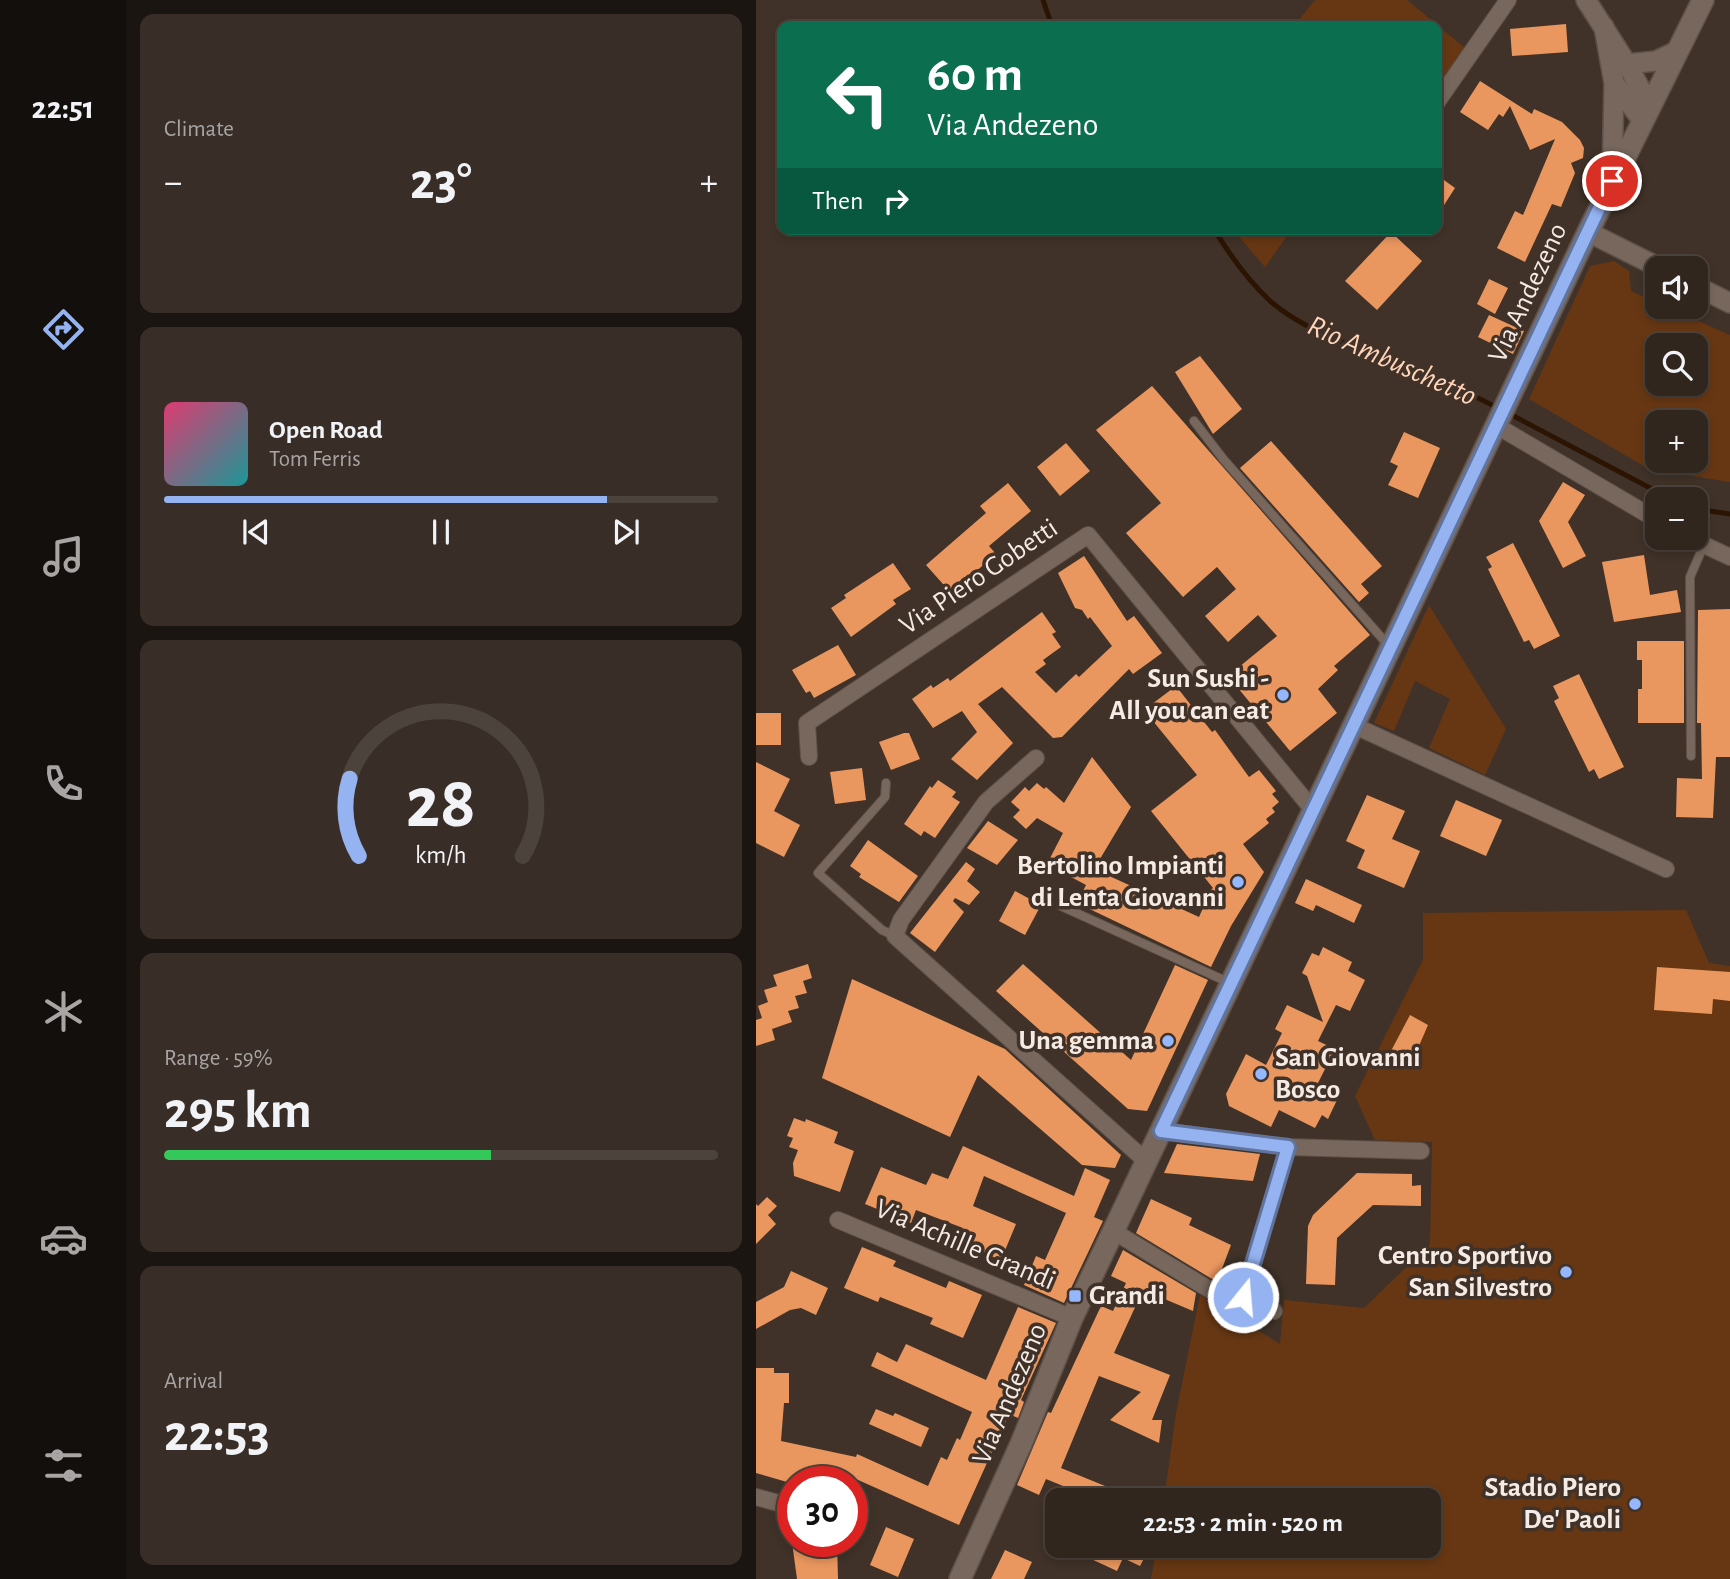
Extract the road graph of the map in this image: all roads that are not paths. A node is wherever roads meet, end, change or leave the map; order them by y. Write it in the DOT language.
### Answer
graph roads {
  1 [pos="1508,0"];
  2 [pos="1586,0"];
  3 [pos="1703,0"];
  4 [pos="1604,27"];
  5 [pos="1676,51"];
  6 [pos="1627,64"];
  7 [pos="1614,83"];
  8 [pos="1442,95"];
  9 [pos="1645,112"];
  10 [pos="1612,181"];
  11 [pos="1588,232"];
  12 [pos="1645,260"];
  13 [pos="1708,292"];
  14 [pos="1730,303"];
  15 [pos="1194,421"];
  16 [pos="1497,426"];
  17 [pos="1645,513"];
  18 [pos="1708,549"];
  19 [pos="1702,550"];
  20 [pos="1730,557"];
  21 [pos="1390,648"];
  22 [pos="1353,725"];
  23 [pos="1691,756"];
  24 [pos="809,757"];
  25 [pos="1037,758"];
  26 [pos="886,783"];
  27 [pos="1313,810"];
  28 [pos="1666,869"];
  29 [pos="1061,906"];
  30 [pos="895,936"];
  31 [pos="1232,984"];
  32 [pos="1161,1131"];
  33 [pos="1288,1147"];
  34 [pos="1421,1151"];
  35 [pos="1146,1161"];
  36 [pos="838,1220"];
  37 [pos="1114,1231"];
  38 [pos="1243,1297"];
  39 [pos="1274,1311"];
  40 [pos="1072,1318"];
  41 [pos="756,1497"];
  42 [pos="777,1503"];
  43 [pos="960,1579"];
  1 -- 8 [label="street"];
  2 -- 4 [label="street"];
  3 -- 5 [label="main road, Via Andezeno"];
  4 -- 6 [label="street"];
  4 -- 7 [label="street"];
  5 -- 6 [label="street"];
  5 -- 9 [label="main road, Via Andezeno"];
  6 -- 9 [label="street"];
  7 -- 9 [label="street"];
  7 -- 10 [label="street"];
  9 -- 10 [label="main road, Via Andezeno"];
  10 -- 11 [label="main road, Via Andezeno"];
  11 -- 12 [label="street"];
  11 -- 16 [label="main road, Via Andezeno"];
  13 -- 14 [label="street"];
  15 -- 21 [label="lane"];
  16 -- 17 [label="street"];
  16 -- 21 [label="main road, Via Andezeno"];
  18 -- 20 [label="street"];
  19 -- 23 [label="lane"];
  21 -- 22 [label="main road, Via Andezeno"];
  22 -- 27 [label="main road, Via Andezeno"];
  22 -- 28 [label="street"];
  24 -- 27 [label="street, Via Piero Gobetti"];
  25 -- 30 [label="street"];
  26 -- 30 [label="lane"];
  27 -- 31 [label="main road, Via Andezeno"];
  29 -- 31 [label="lane"];
  30 -- 35 [label="street"];
  31 -- 32 [label="main road, Via Andezeno"];
  32 -- 33 [label="street"];
  32 -- 35 [label="main road, Via Andezeno"];
  33 -- 34 [label="street"];
  33 -- 38 [label="street"];
  35 -- 37 [label="main road, Via Andezeno"];
  36 -- 40 [label="street, Via Achille Grandi"];
  37 -- 38 [label="street"];
  37 -- 40 [label="main road, Via Andezeno"];
  38 -- 39 [label="street"];
  40 -- 43 [label="main road, Via Andezeno"];
  41 -- 42 [label="street"];
}
